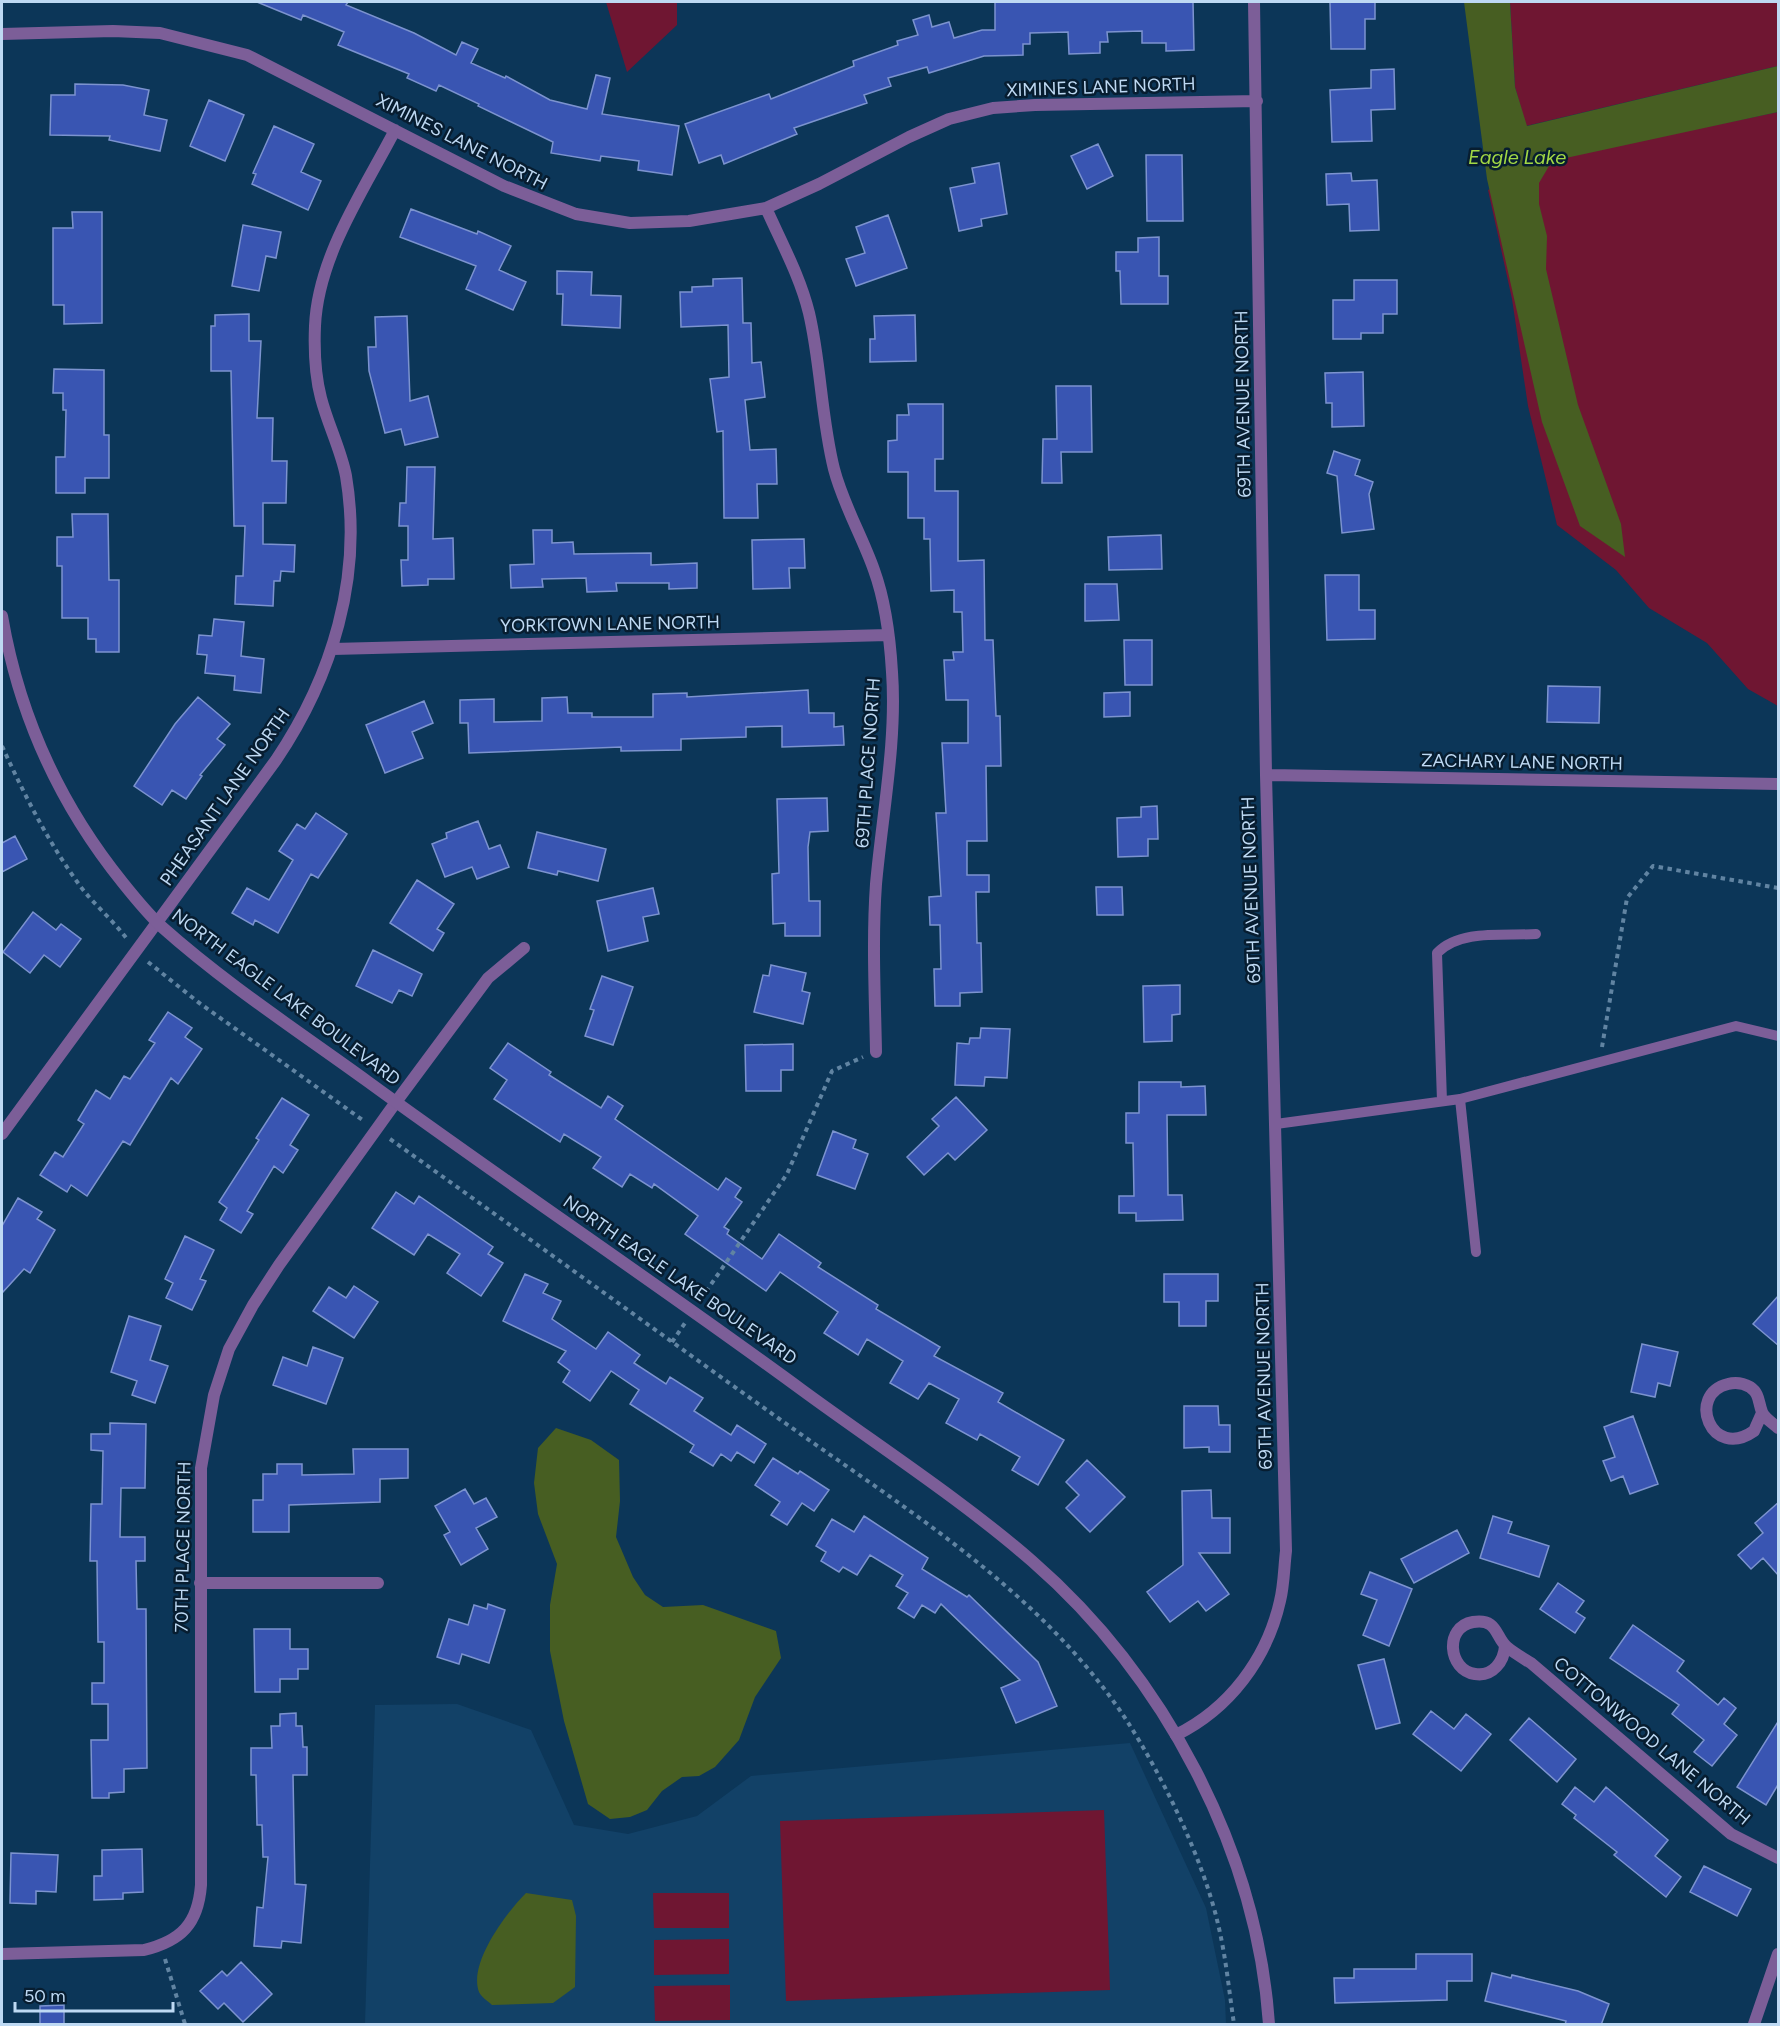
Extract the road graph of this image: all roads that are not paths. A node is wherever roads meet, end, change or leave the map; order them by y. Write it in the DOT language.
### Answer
graph roads {
  1 [pos="1254,2"];
  2 [pos="2,34"];
  3 [pos="1257,101"];
  4 [pos="395,130"];
  5 [pos="766,208"];
  6 [pos="2,616"];
  7 [pos="888,635"];
  8 [pos="4,645"];
  9 [pos="333,649"];
  10 [pos="1266,775"];
  11 [pos="1779,784"];
  12 [pos="158,924"];
  13 [pos="1536,934"];
  14 [pos="524,948"];
  15 [pos="1779,1036"];
  16 [pos="876,1052"];
  17 [pos="1460,1099"];
  18 [pos="1442,1101"];
  19 [pos="396,1102"];
  20 [pos="1276,1124"];
  21 [pos="4,1126"];
  22 [pos="1476,1252"];
  23 [pos="1762,1413"];
  24 [pos="1779,1428"];
  25 [pos="201,1583"];
  26 [pos="378,1583"];
  27 [pos="1505,1646"];
  28 [pos="1176,1735"];
  29 [pos="1779,1858"];
  30 [pos="2,1954"];
  31 [pos="1779,1954"];
  32 [pos="1269,2025"];
  33 [pos="1754,2025"];
  1 -- 3 [label="street, 69TH AVENUE NORTH"];
  2 -- 4 [label="street, XIMINES LANE NORTH"];
  3 -- 5 [label="street, XIMINES LANE NORTH"];
  3 -- 10 [label="street, 69TH AVENUE NORTH"];
  4 -- 5 [label="street, XIMINES LANE NORTH"];
  4 -- 9 [label="street, PHEASANT LANE NORTH"];
  5 -- 7 [label="street, 69TH PLACE NORTH"];
  6 -- 8 [label="street, NORTH EAGLE LAKE BOULEVARD"];
  7 -- 9 [label="street, YORKTOWN LANE NORTH"];
  7 -- 16 [label="street, 69TH PLACE NORTH"];
  8 -- 12 [label="street, NORTH EAGLE LAKE BOULEVARD"];
  9 -- 12 [label="street, PHEASANT LANE NORTH"];
  10 -- 11 [label="street, ZACHARY LANE NORTH"];
  10 -- 20 [label="street, 69TH AVENUE NORTH"];
  12 -- 19 [label="street, NORTH EAGLE LAKE BOULEVARD"];
  12 -- 21 [label="street, PHEASANT LANE NORTH"];
  13 -- 18 [label="lane"];
  14 -- 19 [label="street, 70TH PLACE NORTH"];
  15 -- 17 [label="lane"];
  17 -- 18 [label="lane"];
  17 -- 22 [label="lane"];
  18 -- 20 [label="lane"];
  19 -- 25 [label="street, 70TH PLACE NORTH"];
  19 -- 28 [label="street, NORTH EAGLE LAKE BOULEVARD"];
  20 -- 28 [label="street, 69TH AVENUE NORTH"];
  23 -- 23 [label="street"];
  23 -- 24 [label="street"];
  25 -- 26 [label="street"];
  25 -- 30 [label="street, 70TH PLACE NORTH"];
  27 -- 27 [label="street, COTTONWOOD LANE NORTH"];
  27 -- 29 [label="street, COTTONWOOD LANE NORTH"];
  28 -- 32 [label="street, NORTH EAGLE LAKE BOULEVARD"];
  31 -- 33 [label="street"];
}
